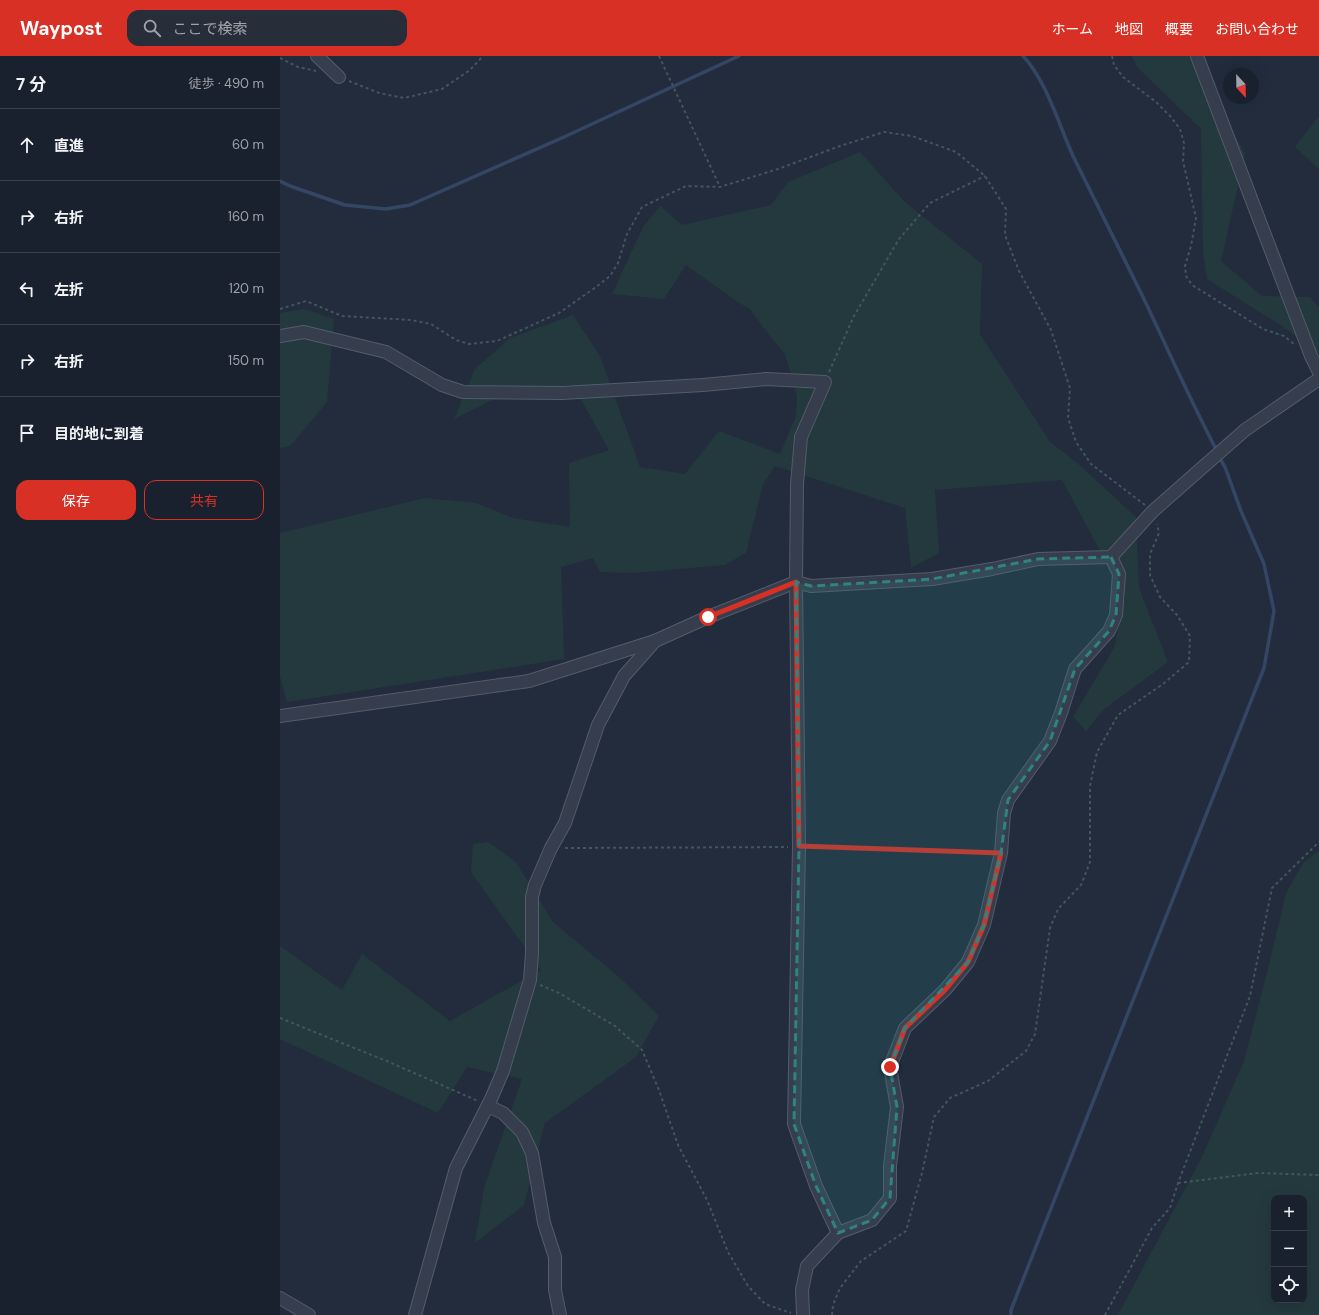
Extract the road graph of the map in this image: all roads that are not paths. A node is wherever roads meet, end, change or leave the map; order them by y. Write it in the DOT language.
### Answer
graph roads {
  1 [pos="316,56"];
  2 [pos="1197,56"];
  3 [pos="339,77"];
  4 [pos="280,336"];
  5 [pos="1319,372"];
  6 [pos="1319,379"];
  7 [pos="1111,557"];
  8 [pos="796,582"];
  9 [pos="655,641"];
  10 [pos="280,716"];
  11 [pos="488,1106"];
  12 [pos="838,1233"];
  13 [pos="280,1298"];
  14 [pos="797,1314"];
  15 [pos="309,1315"];
  16 [pos="415,1315"];
  17 [pos="560,1315"];
  1 -- 3 [label="street"];
  2 -- 5 [label="street"];
  4 -- 8 [label="street"];
  6 -- 7 [label="street"];
  7 -- 8 [label="street"];
  7 -- 12 [label="street"];
  8 -- 9 [label="street"];
  8 -- 12 [label="street"];
  9 -- 10 [label="street"];
  9 -- 11 [label="street"];
  11 -- 16 [label="street"];
  11 -- 17 [label="street"];
  12 -- 14 [label="street"];
  13 -- 15 [label="street"];
}
